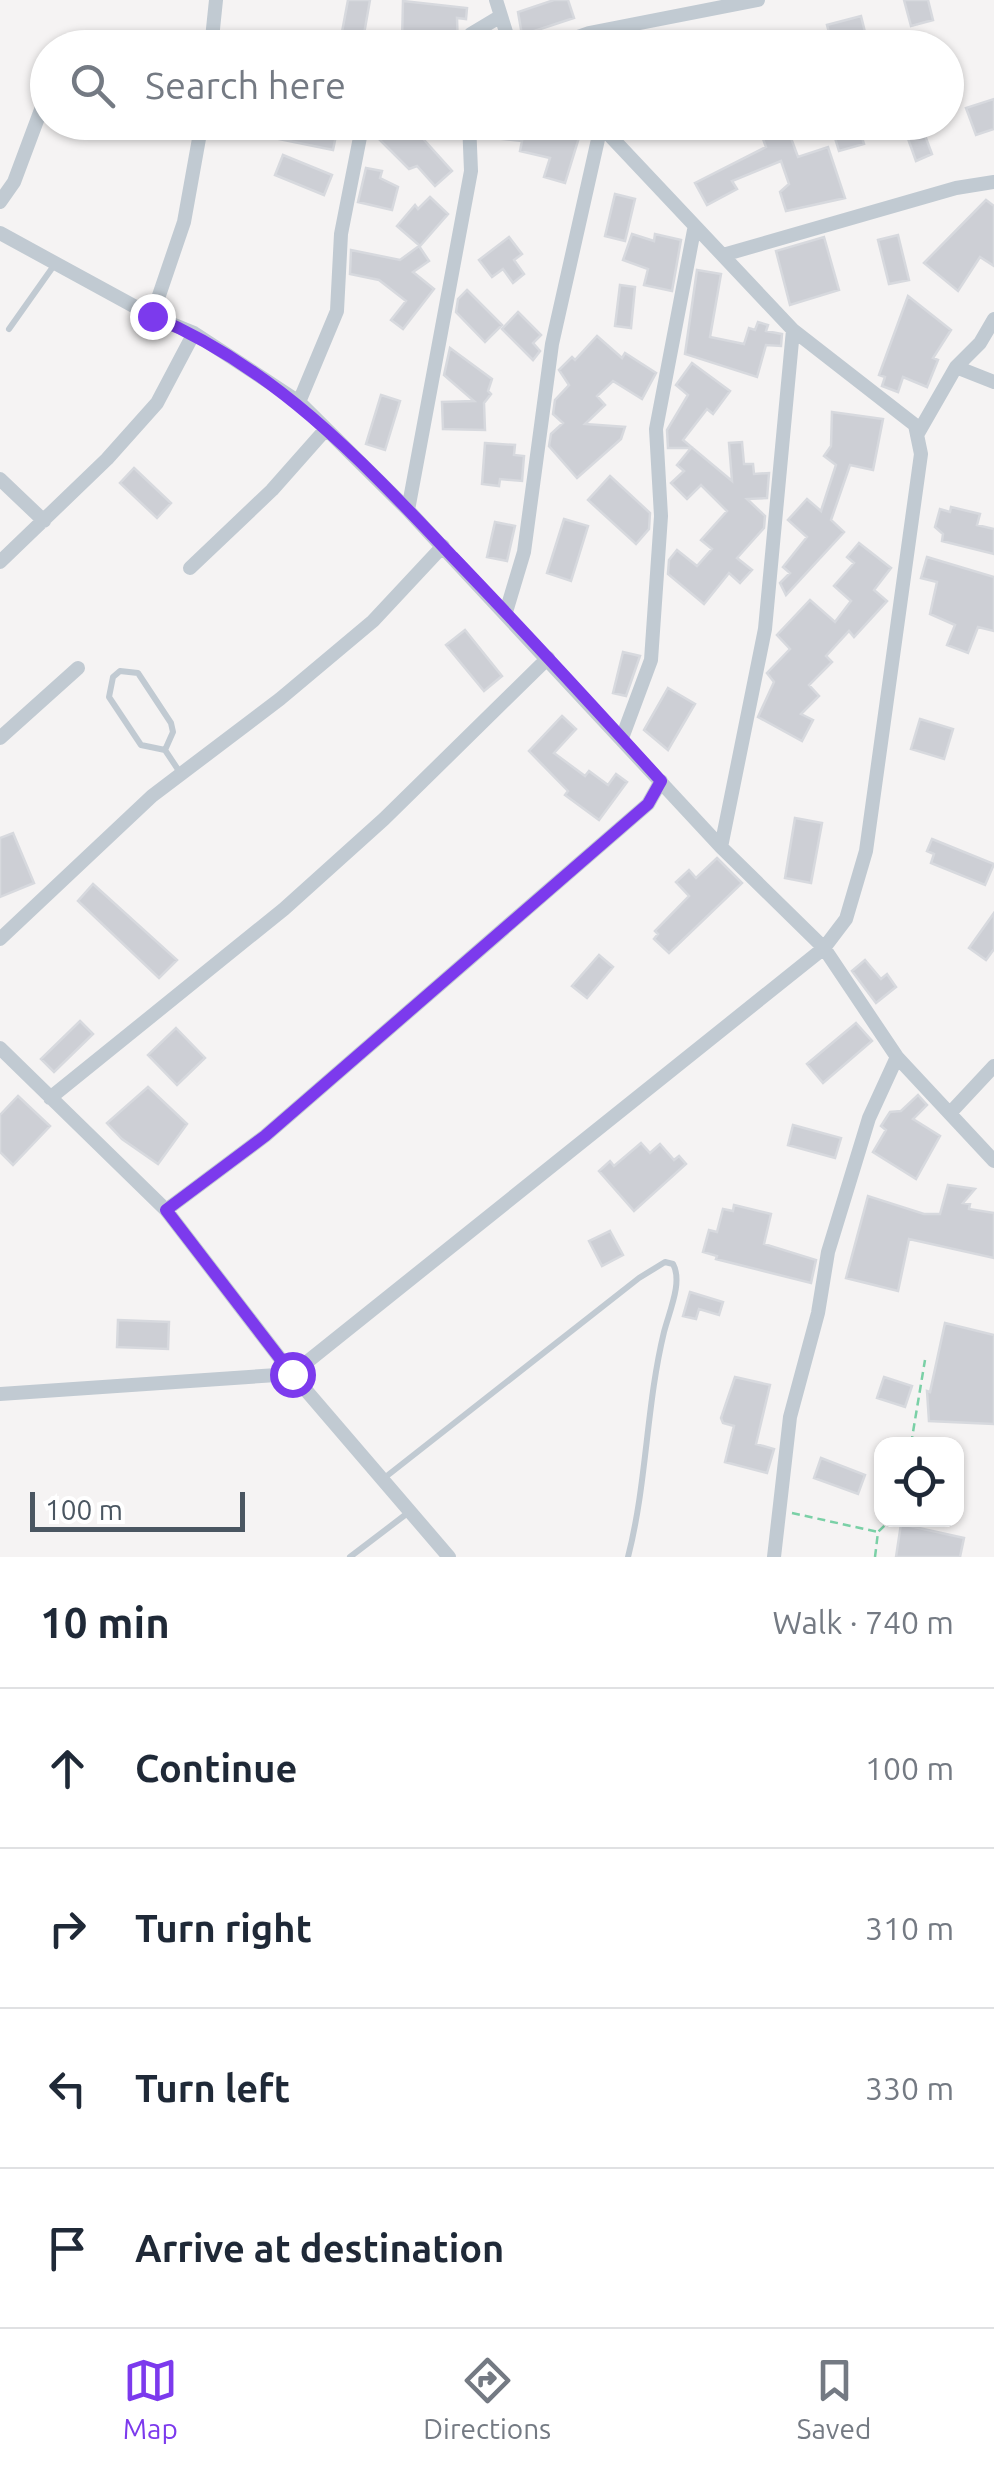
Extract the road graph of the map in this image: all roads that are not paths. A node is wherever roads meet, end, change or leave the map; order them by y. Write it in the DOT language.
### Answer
graph roads {
  1 [pos="216,0"];
  2 [pos="496,0"];
  3 [pos="758,0"];
  4 [pos="501,16"];
  5 [pos="213,30"];
  6 [pos="478,30"];
  7 [pos="505,30"];
  8 [pos="604,30"];
  9 [pos="30,139"];
  10 [pos="199,140"];
  11 [pos="360,140"];
  12 [pos="469,140"];
  13 [pos="596,140"];
  14 [pos="613,140"];
  15 [pos="994,182"];
  16 [pos="0,202"];
  17 [pos="694,230"];
  18 [pos="0,233"];
  19 [pos="723,255"];
  20 [pos="55,263"];
  21 [pos="152,316"];
  22 [pos="994,319"];
  23 [pos="9,329"];
  24 [pos="793,330"];
  25 [pos="194,333"];
  26 [pos="956,367"];
  27 [pos="994,382"];
  28 [pos="299,402"];
  29 [pos="326,429"];
  30 [pos="917,435"];
  31 [pos="0,478"];
  32 [pos="408,510"];
  33 [pos="44,521"];
  34 [pos="442,546"];
  35 [pos="0,562"];
  36 [pos="190,568"];
  37 [pos="506,612"];
  38 [pos="548,658"];
  39 [pos="78,668"];
  40 [pos="0,738"];
  41 [pos="622,738"];
  42 [pos="165,750"];
  43 [pos="180,774"];
  44 [pos="661,781"];
  45 [pos="721,846"];
  46 [pos="0,939"];
  47 [pos="824,948"];
  48 [pos="0,1048"];
  49 [pos="898,1057"];
  50 [pos="994,1066"];
  51 [pos="50,1098"];
  52 [pos="952,1111"];
  53 [pos="994,1161"];
  54 [pos="166,1210"];
  55 [pos="292,1374"];
  56 [pos="0,1394"];
  57 [pos="382,1480"];
  58 [pos="410,1512"];
  59 [pos="350,1557"];
  60 [pos="449,1557"];
  61 [pos="628,1557"];
  62 [pos="774,1557"];
  1 -- 5 [label="street"];
  2 -- 4 [label="street"];
  3 -- 8 [label="street"];
  4 -- 6 [label="street"];
  4 -- 7 [label="street"];
  9 -- 16 [label="street"];
  10 -- 21 [label="street"];
  11 -- 28 [label="street"];
  12 -- 32 [label="street"];
  13 -- 37 [label="street"];
  14 -- 17 [label="street"];
  15 -- 19 [label="street"];
  17 -- 19 [label="street"];
  17 -- 41 [label="street"];
  18 -- 20 [label="street"];
  19 -- 24 [label="street"];
  20 -- 21 [label="street"];
  20 -- 23 [label="lane"];
  21 -- 25 [label="street"];
  22 -- 26 [label="street"];
  24 -- 30 [label="street"];
  24 -- 45 [label="street"];
  25 -- 28 [label="street"];
  25 -- 33 [label="street"];
  26 -- 27 [label="street"];
  26 -- 30 [label="street"];
  28 -- 29 [label="street"];
  29 -- 32 [label="street"];
  29 -- 36 [label="street"];
  30 -- 47 [label="street"];
  31 -- 33 [label="street"];
  32 -- 34 [label="street"];
  33 -- 35 [label="street"];
  34 -- 37 [label="street"];
  34 -- 43 [label="street"];
  37 -- 38 [label="street"];
  38 -- 41 [label="street"];
  38 -- 51 [label="street"];
  39 -- 40 [label="street"];
  41 -- 44 [label="street"];
  42 -- 42 [label="lane"];
  42 -- 43 [label="lane"];
  43 -- 46 [label="street"];
  44 -- 45 [label="street"];
  44 -- 54 [label="street"];
  45 -- 47 [label="street"];
  47 -- 49 [label="street"];
  47 -- 55 [label="street"];
  48 -- 51 [label="street"];
  49 -- 52 [label="street"];
  49 -- 62 [label="street"];
  50 -- 52 [label="street"];
  51 -- 54 [label="street"];
  52 -- 53 [label="street"];
  54 -- 55 [label="street"];
  55 -- 56 [label="street"];
  55 -- 57 [label="street"];
  57 -- 58 [label="street"];
  57 -- 61 [label="lane"];
  58 -- 59 [label="lane"];
  58 -- 60 [label="street"];
}
